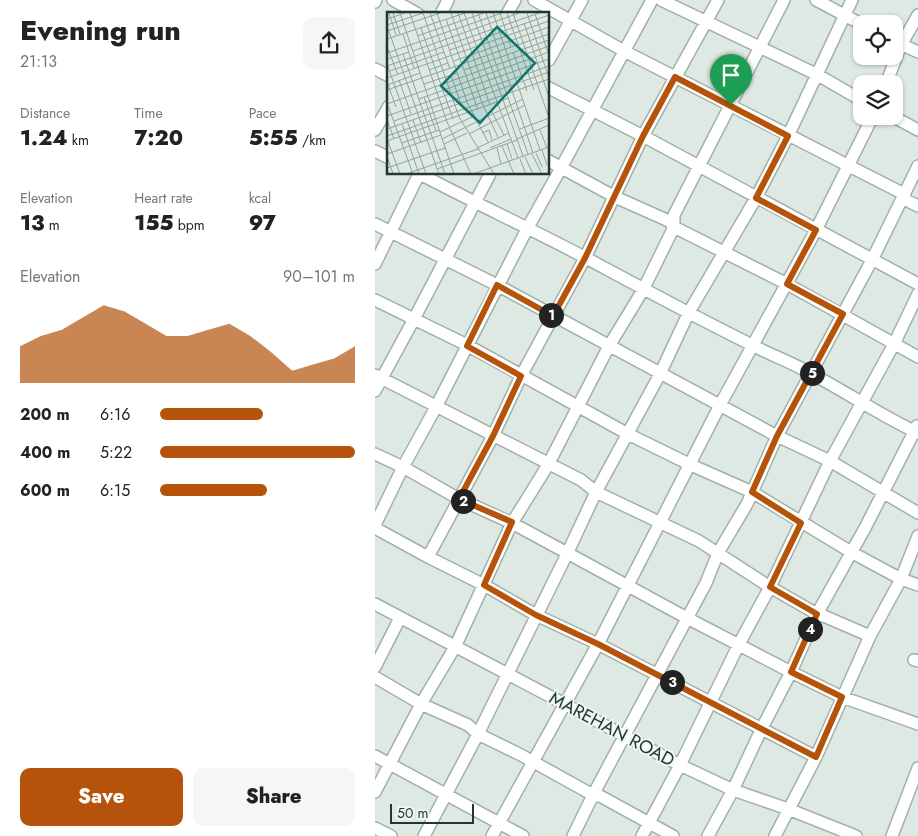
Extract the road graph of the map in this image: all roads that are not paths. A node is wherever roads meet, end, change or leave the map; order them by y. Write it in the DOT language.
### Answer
graph roads {
  1 [pos="393,0"];
  2 [pos="448,0"];
  3 [pos="515,0"];
  4 [pos="534,0"];
  5 [pos="582,0"];
  6 [pos="652,0"];
  7 [pos="661,0"];
  8 [pos="718,0"];
  9 [pos="784,0"];
  10 [pos="816,0"];
  11 [pos="852,0"];
  12 [pos="414,12"];
  13 [pos="442,12"];
  14 [pos="508,12"];
  15 [pos="844,15"];
  16 [pos="918,15"];
  17 [pos="571,20"];
  18 [pos="853,20"];
  19 [pos="706,22"];
  20 [pos="903,36"];
  21 [pos="903,45"];
  22 [pos="759,48"];
  23 [pos="624,51"];
  24 [pos="918,52"];
  25 [pos="550,58"];
  26 [pos="375,69"];
  27 [pos="387,75"];
  28 [pos="818,75"];
  29 [pos="675,77"];
  30 [pos="550,89"];
  31 [pos="853,95"];
  32 [pos="731,105"];
  33 [pos="387,109"];
  34 [pos="592,110"];
  35 [pos="903,122"];
  36 [pos="869,125"];
  37 [pos="375,130"];
  38 [pos="918,130"];
  39 [pos="643,136"];
  40 [pos="788,136"];
  41 [pos="375,151"];
  42 [pos="387,157"];
  43 [pos="550,162"];
  44 [pos="849,166"];
  45 [pos="918,166"];
  46 [pos="698,167"];
  47 [pos="561,168"];
  48 [pos="419,175"];
  49 [pos="422,175"];
  50 [pos="489,175"];
  51 [pos="904,194"];
  52 [pos="615,197"];
  53 [pos="756,198"];
  54 [pos="475,203"];
  55 [pos="918,206"];
  56 [pos="375,224"];
  57 [pos="673,227"];
  58 [pos="527,229"];
  59 [pos="816,230"];
  60 [pos="390,232"];
  61 [pos="723,253"];
  62 [pos="585,258"];
  63 [pos="445,259"];
  64 [pos="872,260"];
  65 [pos="375,264"];
  66 [pos="787,284"];
  67 [pos="918,284"];
  68 [pos="497,285"];
  69 [pos="643,290"];
  70 [pos="918,294"];
  71 [pos="375,300"];
  72 [pos="689,312"];
  73 [pos="843,314"];
  74 [pos="553,316"];
  75 [pos="414,319"];
  76 [pos="894,344"];
  77 [pos="467,346"];
  78 [pos="609,346"];
  79 [pos="753,346"];
  80 [pos="918,357"];
  81 [pos="660,374"];
  82 [pos="812,374"];
  83 [pos="378,376"];
  84 [pos="521,376"];
  85 [pos="375,391"];
  86 [pos="861,403"];
  87 [pos="720,405"];
  88 [pos="578,406"];
  89 [pos="436,408"];
  90 [pos="917,430"];
  91 [pos="628,434"];
  92 [pos="493,436"];
  93 [pos="777,436"];
  94 [pos="375,454"];
  95 [pos="830,462"];
  96 [pos="548,465"];
  97 [pos="691,465"];
  98 [pos="403,467"];
  99 [pos="883,491"];
  100 [pos="596,492"];
  101 [pos="752,492"];
  102 [pos="459,499"];
  103 [pos="918,513"];
  104 [pos="512,522"];
  105 [pos="661,522"];
  106 [pos="801,523"];
  107 [pos="375,526"];
  108 [pos="918,536"];
  109 [pos="851,552"];
  110 [pos="718,553"];
  111 [pos="567,554"];
  112 [pos="428,557"];
  113 [pos="901,579"];
  114 [pos="484,585"];
  115 [pos="918,585"];
  116 [pos="629,586"];
  117 [pos="770,587"];
  118 [pos="375,604"];
  119 [pos="817,614"];
  120 [pos="536,615"];
  121 [pos="400,618"];
  122 [pos="687,618"];
  123 [pos="871,636"];
  124 [pos="598,644"];
  125 [pos="739,644"];
  126 [pos="455,647"];
  127 [pos="375,667"];
  128 [pos="791,672"];
  129 [pos="507,673"];
  130 [pos="659,675"];
  131 [pos="375,677"];
  132 [pos="842,697"];
  133 [pos="710,701"];
  134 [pos="565,703"];
  135 [pos="421,704"];
  136 [pos="918,724"];
  137 [pos="761,730"];
  138 [pos="478,734"];
  139 [pos="626,736"];
  140 [pos="375,756"];
  141 [pos="816,757"];
  142 [pos="532,762"];
  143 [pos="389,764"];
  144 [pos="680,765"];
  145 [pos="918,768"];
  146 [pos="733,790"];
  147 [pos="375,792"];
  148 [pos="445,794"];
  149 [pos="593,795"];
  150 [pos="788,809"];
  151 [pos="498,823"];
  152 [pos="649,823"];
  153 [pos="375,828"];
  154 [pos="830,832"];
  155 [pos="391,836"];
  156 [pos="424,836"];
  157 [pos="492,836"];
  158 [pos="523,836"];
  159 [pos="573,836"];
  160 [pos="642,836"];
  161 [pos="673,836"];
  162 [pos="708,836"];
  163 [pos="775,836"];
  164 [pos="856,836"];
  165 [pos="892,836"];
  1 -- 12 [label="street"];
  2 -- 13 [label="street"];
  3 -- 14 [label="street"];
  4 -- 17 [label="street"];
  5 -- 17 [label="street"];
  6 -- 23 [label="street"];
  7 -- 19 [label="street"];
  8 -- 19 [label="street"];
  9 -- 22 [label="street"];
  10 -- 15 [label="street"];
  11 -- 15 [label="street"];
  15 -- 18 [label="street"];
  15 -- 28 [label="street"];
  16 -- 20 [label="street"];
  17 -- 23 [label="street"];
  17 -- 25 [label="street"];
  19 -- 22 [label="street"];
  19 -- 29 [label="street"];
  21 -- 24 [label="street"];
  22 -- 28 [label="street"];
  22 -- 32 [label="street"];
  23 -- 29 [label="street"];
  23 -- 34 [label="street"];
  26 -- 27 [label="street"];
  28 -- 31 [label="street"];
  28 -- 40 [label="street"];
  29 -- 32 [label="street"];
  29 -- 39 [label="street"];
  30 -- 34 [label="street"];
  32 -- 40 [label="street"];
  32 -- 46 [label="street"];
  33 -- 37 [label="street"];
  34 -- 39 [label="street"];
  34 -- 47 [label="street"];
  35 -- 38 [label="street"];
  36 -- 44 [label="street"];
  39 -- 46 [label="street"];
  39 -- 52 [label="street"];
  40 -- 44 [label="street"];
  40 -- 53 [label="street"];
  41 -- 42 [label="street"];
  43 -- 47 [label="street"];
  44 -- 51 [label="street"];
  44 -- 59 [label="street"];
  45 -- 51 [label="street"];
  46 -- 53 [label="street"];
  46 -- 57 [label="street"];
  47 -- 52 [label="street"];
  47 -- 58 [label="street"];
  48 -- 60 [label="street"];
  49 -- 54 [label="street"];
  50 -- 54 [label="street"];
  51 -- 55 [label="street"];
  51 -- 64 [label="street"];
  52 -- 57 [label="street"];
  52 -- 62 [label="street"];
  53 -- 59 [label="street"];
  53 -- 61 [label="street"];
  54 -- 58 [label="street"];
  54 -- 63 [label="street"];
  56 -- 60 [label="street"];
  57 -- 61 [label="street"];
  57 -- 69 [label="street"];
  58 -- 62 [label="street"];
  58 -- 68 [label="street"];
  59 -- 64 [label="street"];
  59 -- 66 [label="street"];
  60 -- 63 [label="street"];
  60 -- 65 [label="street"];
  61 -- 66 [label="street"];
  61 -- 72 [label="street"];
  62 -- 69 [label="street"];
  62 -- 74 [label="street"];
  63 -- 68 [label="street"];
  63 -- 75 [label="street"];
  64 -- 67 [label="street"];
  64 -- 73 [label="street"];
  66 -- 73 [label="street"];
  66 -- 79 [label="street"];
  68 -- 74 [label="street"];
  68 -- 77 [label="street"];
  69 -- 72 [label="street"];
  69 -- 78 [label="street"];
  70 -- 76 [label="street"];
  71 -- 75 [label="street"];
  72 -- 79 [label="street"];
  72 -- 81 [label="street"];
  73 -- 76 [label="street"];
  73 -- 82 [label="street"];
  74 -- 78 [label="street"];
  74 -- 84 [label="street"];
  75 -- 77 [label="street"];
  75 -- 83 [label="street"];
  76 -- 80 [label="street"];
  76 -- 86 [label="street"];
  77 -- 84 [label="street"];
  77 -- 89 [label="street"];
  78 -- 81 [label="street"];
  78 -- 88 [label="street"];
  79 -- 82 [label="street"];
  79 -- 87 [label="street"];
  81 -- 87 [label="street"];
  81 -- 91 [label="street"];
  82 -- 86 [label="street"];
  82 -- 93 [label="street"];
  83 -- 85 [label="street"];
  83 -- 89 [label="street"];
  84 -- 88 [label="street"];
  84 -- 92 [label="street"];
  86 -- 90 [label="street"];
  86 -- 95 [label="street"];
  87 -- 93 [label="street"];
  87 -- 97 [label="street"];
  88 -- 91 [label="street"];
  88 -- 96 [label="street"];
  89 -- 92 [label="street"];
  89 -- 98 [label="street"];
  90 -- 99 [label="street"];
  91 -- 97 [label="street"];
  91 -- 100 [label="street"];
  92 -- 96 [label="street"];
  92 -- 102 [label="street"];
  93 -- 95 [label="street"];
  93 -- 101 [label="street"];
  94 -- 98 [label="street"];
  95 -- 99 [label="street"];
  95 -- 106 [label="street"];
  96 -- 100 [label="street"];
  96 -- 104 [label="street"];
  97 -- 101 [label="street"];
  97 -- 105 [label="street"];
  98 -- 102 [label="street"];
  98 -- 107 [label="street"];
  99 -- 103 [label="street"];
  99 -- 109 [label="street"];
  100 -- 105 [label="street"];
  100 -- 111 [label="street"];
  101 -- 106 [label="street"];
  101 -- 110 [label="street"];
  102 -- 104 [label="street"];
  102 -- 112 [label="street"];
  104 -- 111 [label="street"];
  104 -- 114 [label="street"];
  105 -- 110 [label="street"];
  105 -- 116 [label="street"];
  106 -- 109 [label="street"];
  106 -- 117 [label="street"];
  107 -- 112 [label="street"];
  108 -- 113 [label="street"];
  109 -- 113 [label="street"];
  109 -- 119 [label="street"];
  110 -- 117 [label="street"];
  110 -- 122 [label="street"];
  111 -- 116 [label="street"];
  111 -- 120 [label="street"];
  112 -- 114 [label="street"];
  113 -- 115 [label="street"];
  113 -- 123 [label="street"];
  114 -- 120 [label="street"];
  114 -- 126 [label="street"];
  116 -- 122 [label="street"];
  116 -- 124 [label="street"];
  117 -- 119 [label="street"];
  117 -- 125 [label="street"];
  118 -- 121 [label="street, MAREHAN ROAD"];
  119 -- 123 [label="street"];
  119 -- 128 [label="street"];
  120 -- 124 [label="street"];
  120 -- 129 [label="street"];
  121 -- 126 [label="street, MAREHAN ROAD"];
  121 -- 127 [label="street"];
  122 -- 125 [label="street"];
  122 -- 130 [label="street"];
  123 -- 132 [label="street"];
  124 -- 130 [label="street"];
  124 -- 134 [label="street"];
  125 -- 128 [label="street"];
  125 -- 133 [label="street"];
  126 -- 129 [label="street, MAREHAN ROAD"];
  126 -- 135 [label="street"];
  128 -- 132 [label="street"];
  128 -- 137 [label="street"];
  129 -- 134 [label="street, MAREHAN ROAD"];
  129 -- 138 [label="street"];
  130 -- 133 [label="street"];
  130 -- 139 [label="street"];
  131 -- 135 [label="street"];
  132 -- 136 [label="street"];
  132 -- 141 [label="street"];
  133 -- 137 [label="street"];
  133 -- 144 [label="street"];
  134 -- 139 [label="street, MAREHAN ROAD"];
  134 -- 142 [label="street"];
  135 -- 138 [label="street"];
  135 -- 143 [label="street"];
  137 -- 141 [label="street"];
  137 -- 146 [label="street"];
  138 -- 142 [label="street"];
  138 -- 148 [label="street"];
  139 -- 144 [label="street, MAREHAN ROAD"];
  139 -- 149 [label="street"];
  140 -- 143 [label="street"];
  141 -- 150 [label="street"];
  142 -- 149 [label="street"];
  142 -- 151 [label="street"];
  143 -- 147 [label="street"];
  143 -- 148 [label="street"];
  144 -- 146 [label="street, MAREHAN ROAD"];
  144 -- 152 [label="street"];
  145 -- 165 [label="street"];
  146 -- 150 [label="street, MAREHAN ROAD"];
  146 -- 162 [label="street"];
  148 -- 151 [label="street"];
  148 -- 156 [label="street"];
  149 -- 152 [label="street"];
  149 -- 159 [label="street"];
  150 -- 154 [label="street, MAREHAN ROAD"];
  150 -- 163 [label="street"];
  151 -- 157 [label="street"];
  151 -- 158 [label="street"];
  152 -- 160 [label="street"];
  152 -- 161 [label="street"];
  153 -- 155 [label="street"];
  154 -- 164 [label="street, MAREHAN ROAD"];
}
